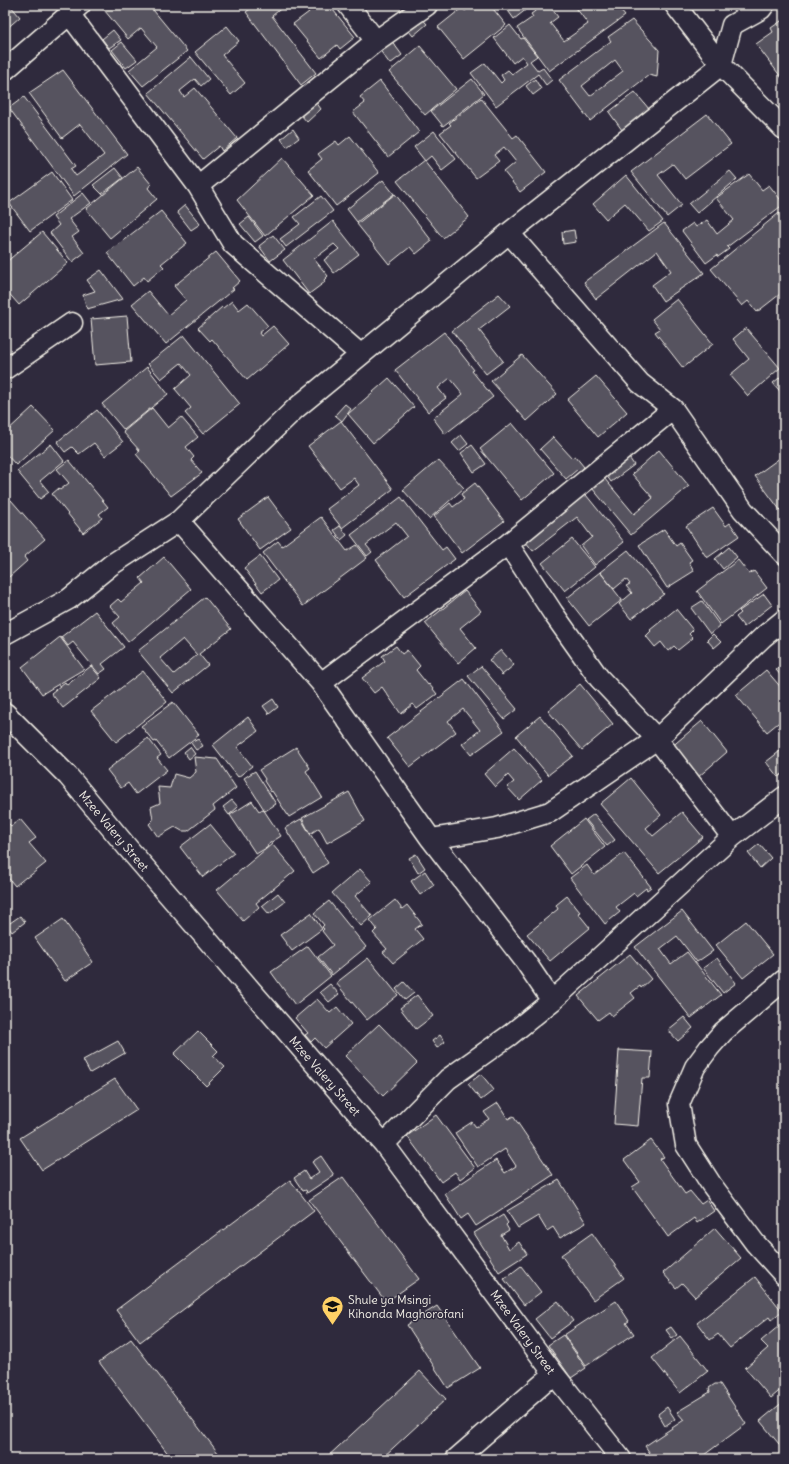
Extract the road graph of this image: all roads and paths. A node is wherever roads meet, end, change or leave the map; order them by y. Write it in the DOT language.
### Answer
graph roads {
  1 [pos="348,5"];
  2 [pos="427,5"];
  3 [pos="675,5"];
  4 [pos="764,5"];
  5 [pos="75,10"];
  6 [pos="376,41"];
  7 [pos="721,65"];
  8 [pos="5,70"];
  9 [pos="784,129"];
  10 [pos="198,186"];
  11 [pos="509,233"];
  12 [pos="72,323"];
  13 [pos="360,354"];
  14 [pos="5,369"];
  15 [pos="673,409"];
  16 [pos="179,521"];
  17 [pos="508,544"];
  18 [pos="784,554"];
  19 [pos="784,620"];
  20 [pos="5,634"];
  21 [pos="321,683"];
  22 [pos="5,713"];
  23 [pos="657,739"];
  24 [pos="784,797"];
  25 [pos="732,837"];
  26 [pos="431,839"];
  27 [pos="784,980"];
  28 [pos="552,1000"];
  29 [pos="384,1144"];
  30 [pos="784,1274"];
  31 [pos="554,1374"];
  32 [pos="456,1459"];
  33 [pos="621,1459"];
  1 -- 6 [label="street"];
  2 -- 6 [label="street"];
  3 -- 7 [label="street"];
  4 -- 7 [label="street"];
  5 -- 8 [label="street"];
  5 -- 10 [label="street"];
  6 -- 10 [label="street"];
  7 -- 9 [label="street"];
  7 -- 11 [label="street"];
  10 -- 13 [label="street"];
  11 -- 13 [label="street"];
  11 -- 15 [label="street"];
  12 -- 14 [label="street"];
  13 -- 16 [label="street"];
  15 -- 17 [label="street"];
  15 -- 18 [label="street"];
  16 -- 20 [label="street"];
  16 -- 21 [label="street"];
  17 -- 21 [label="street"];
  17 -- 23 [label="street"];
  19 -- 23 [label="street"];
  21 -- 26 [label="street"];
  22 -- 29 [label="street, Mzee Valery Street"];
  23 -- 25 [label="street"];
  23 -- 26 [label="street"];
  24 -- 25 [label="street"];
  25 -- 28 [label="street"];
  26 -- 28 [label="street"];
  27 -- 30 [label="street"];
  28 -- 29 [label="street"];
  29 -- 31 [label="street, Mzee Valery Street"];
  31 -- 32 [label="street"];
  31 -- 33 [label="street, Mzee Valery Street"];
}
